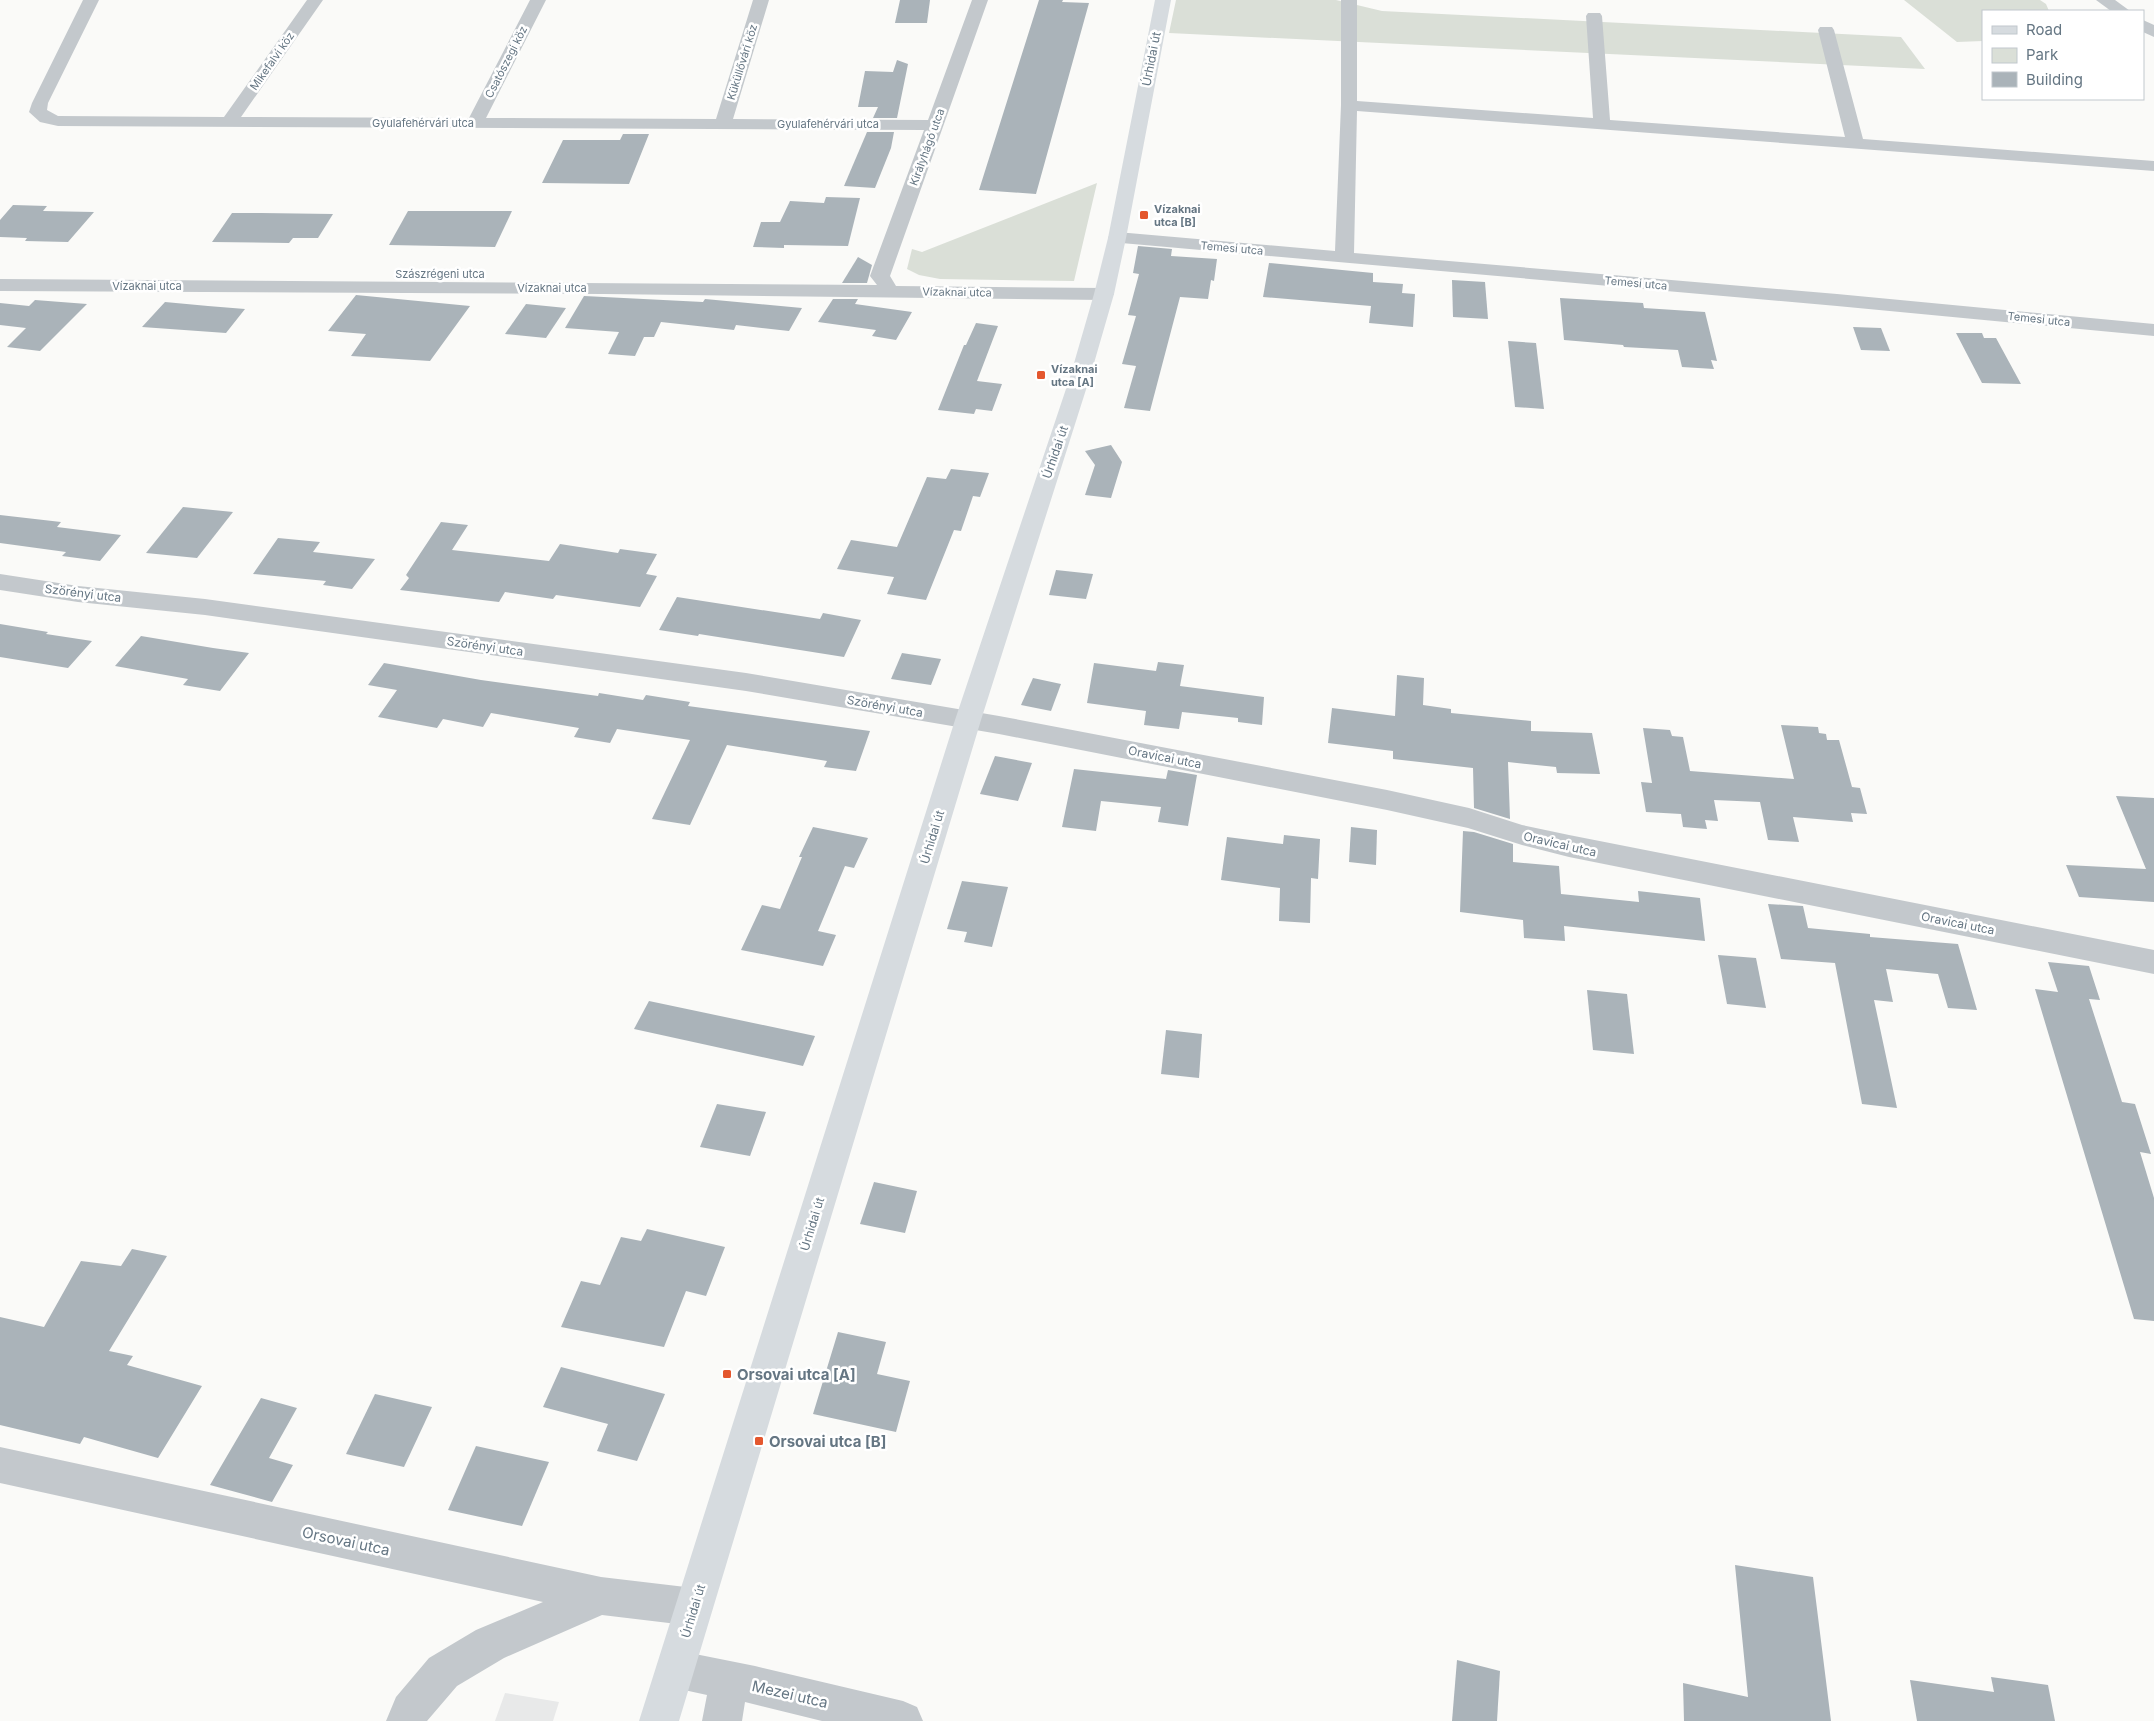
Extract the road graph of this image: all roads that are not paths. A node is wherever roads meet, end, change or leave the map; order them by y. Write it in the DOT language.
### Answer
graph roads {
  1 [pos="91,0"];
  2 [pos="315,0"];
  3 [pos="538,0"];
  4 [pos="761,0"];
  5 [pos="980,0"];
  6 [pos="1163,0"];
  7 [pos="1349,0"];
  8 [pos="2104,0"];
  9 [pos="2120,10"];
  10 [pos="1594,16"];
  11 [pos="1826,30"];
  12 [pos="1349,105"];
  13 [pos="229,122"];
  14 [pos="475,123"];
  15 [pos="722,124"];
  16 [pos="1602,124"];
  17 [pos="935,125"];
  18 [pos="1855,143"];
  19 [pos="2154,166"];
  20 [pos="1117,238"];
  21 [pos="1344,258"];
  22 [pos="0,272"];
  23 [pos="885,284"];
  24 [pos="0,285"];
  25 [pos="1104,294"];
  26 [pos="2154,330"];
  27 [pos="0,582"];
  28 [pos="968,720"];
  29 [pos="2154,962"];
  30 [pos="0,1465"];
  31 [pos="601,1596"];
  32 [pos="694,1607"];
  33 [pos="675,1669"];
  34 [pos="729,1680"];
  35 [pos="406,1721"];
  36 [pos="659,1721"];
  37 [pos="722,1721"];
  38 [pos="904,1721"];
  1 -- 13 [label="street, Gyulafehérvári utca"];
  2 -- 13 [label="street, Mikefalvi köz"];
  3 -- 14 [label="street, Csatószegi köz"];
  4 -- 15 [label="street, Küküllővári köz"];
  5 -- 17 [label="street, Királyhágó utca"];
  6 -- 20 [label="main road, Úrhidai út"];
  7 -- 12 [label="street"];
  8 -- 9 [label="street"];
  10 -- 16 [label="street"];
  11 -- 18 [label="street"];
  12 -- 16 [label="street"];
  12 -- 21 [label="street"];
  13 -- 14 [label="street, Gyulafehérvári utca"];
  14 -- 15 [label="street, Gyulafehérvári utca"];
  15 -- 17 [label="street, Gyulafehérvári utca"];
  16 -- 18 [label="street"];
  17 -- 23 [label="street, Királyhágó utca"];
  18 -- 19 [label="street"];
  20 -- 21 [label="street, Temesi utca"];
  20 -- 25 [label="main road, Úrhidai út"];
  21 -- 26 [label="street, Temesi utca"];
  22 -- 23 [label="street, Szászrégeni utca"];
  23 -- 24 [label="street, Vízaknai utca"];
  23 -- 25 [label="street, Vízaknai utca"];
  25 -- 28 [label="main road, Úrhidai út"];
  27 -- 28 [label="street, Szörényi utca"];
  28 -- 29 [label="street, Oravicai utca"];
  28 -- 32 [label="main road, Úrhidai út"];
  30 -- 31 [label="street, Orsovai utca"];
  31 -- 32 [label="street, Orsovai utca"];
  31 -- 35 [label="street"];
  32 -- 33 [label="main road, Úrhidai út"];
  33 -- 34 [label="street, Mezei utca"];
  33 -- 36 [label="main road, Úrhidai út"];
  34 -- 37 [label="street"];
  34 -- 38 [label="street, Mezei utca"];
}
